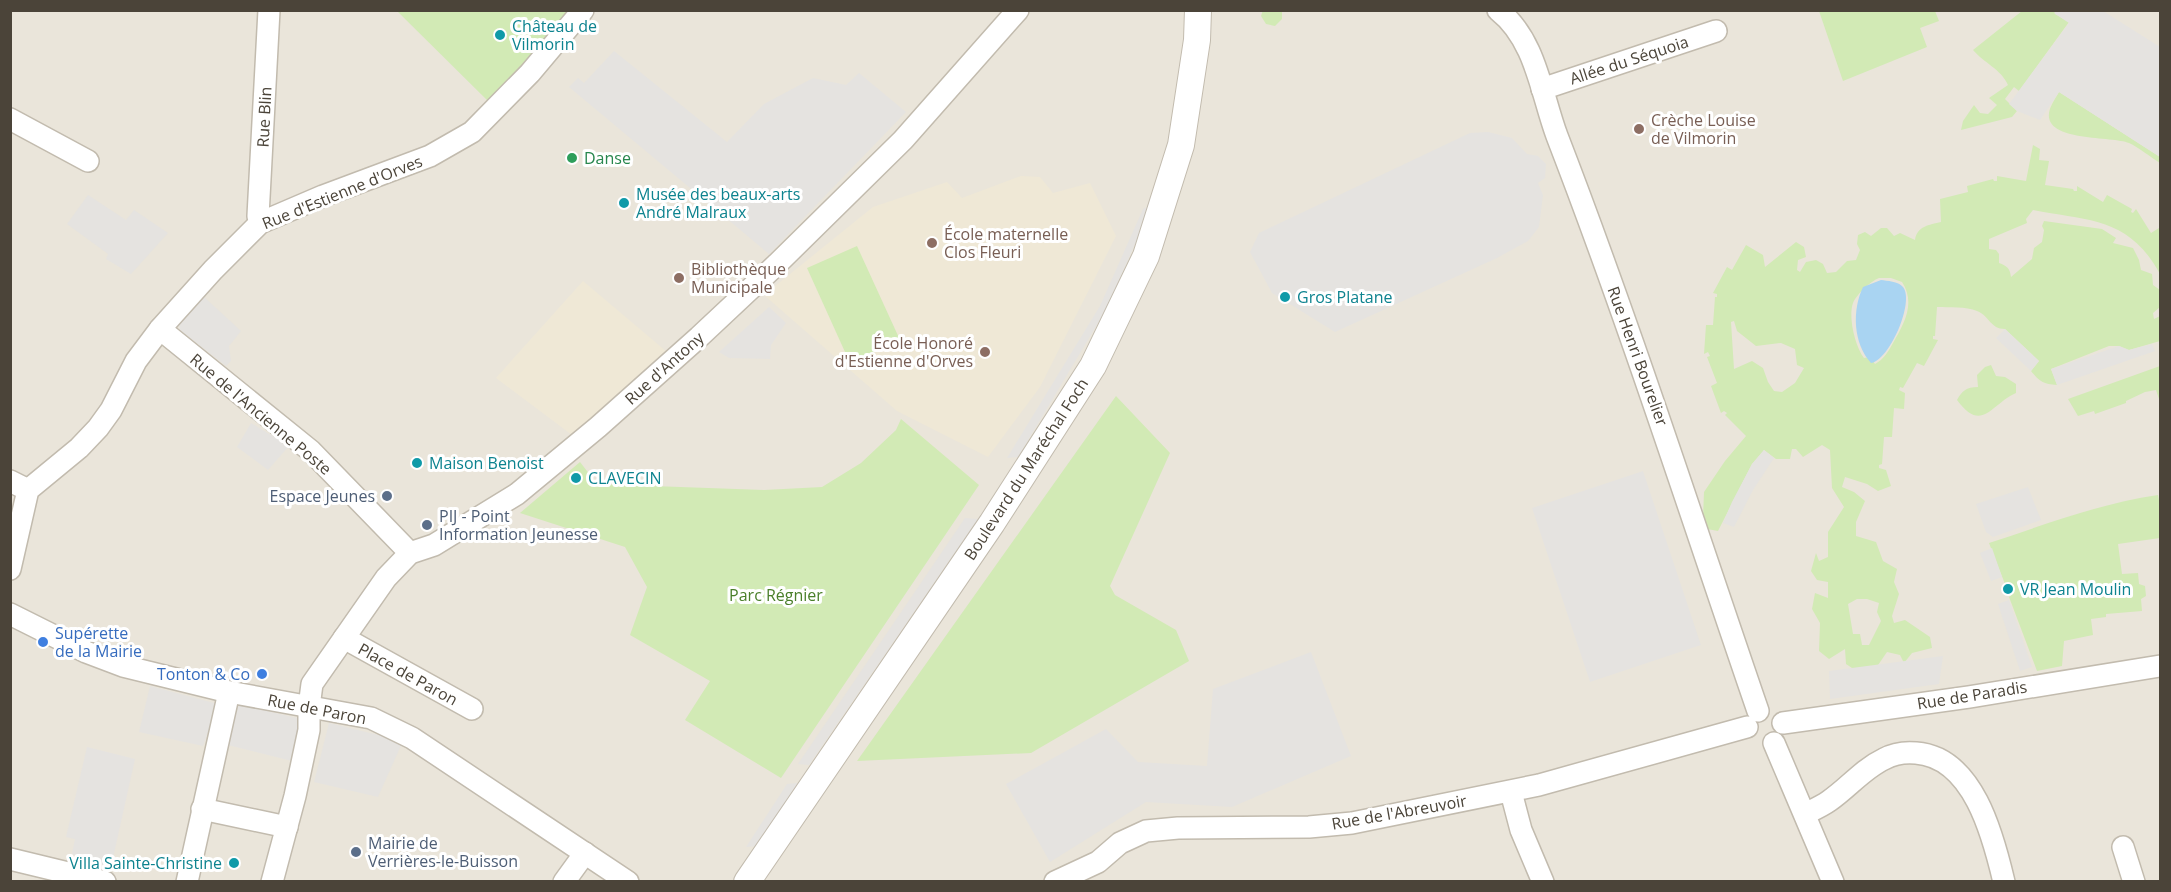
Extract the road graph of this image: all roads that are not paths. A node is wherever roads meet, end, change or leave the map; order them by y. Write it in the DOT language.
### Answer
graph roads {
  1 [pos="269,10"];
  2 [pos="583,10"];
  3 [pos="1018,10"];
  4 [pos="1198,10"];
  5 [pos="1498,10"];
  6 [pos="1716,31"];
  7 [pos="1542,89"];
  8 [pos="10,118"];
  9 [pos="88,161"];
  10 [pos="260,223"];
  11 [pos="160,329"];
  12 [pos="20,485"];
  13 [pos="410,553"];
  14 [pos="10,569"];
  15 [pos="10,614"];
  16 [pos="344,638"];
  17 [pos="2160,666"];
  18 [pos="229,692"];
  19 [pos="309,707"];
  20 [pos="472,709"];
  21 [pos="1752,719"];
  22 [pos="1783,723"];
  23 [pos="1774,743"];
  24 [pos="1511,792"];
  25 [pos="202,809"];
  26 [pos="1805,814"];
  27 [pos="287,827"];
  28 [pos="2123,847"];
  29 [pos="585,853"];
  30 [pos="10,859"];
  31 [pos="105,882"];
  32 [pos="187,882"];
  33 [pos="272,882"];
  34 [pos="564,882"];
  35 [pos="628,882"];
  36 [pos="747,882"];
  37 [pos="1055,882"];
  38 [pos="1543,882"];
  39 [pos="1833,882"];
  40 [pos="2004,882"];
  41 [pos="2134,882"];
  1 -- 10 [label="street, Rue Blin"];
  2 -- 10 [label="street, Rue d'Estienne d'Orves"];
  3 -- 13 [label="street, Rue d'Antony"];
  4 -- 36 [label="street, Boulevard du Maréchal Foch"];
  5 -- 7 [label="street, Rue Henri Bourelier"];
  6 -- 7 [label="street, Allée du Séquoia"];
  7 -- 21 [label="street, Rue Henri Bourelier"];
  8 -- 9 [label="street"];
  10 -- 11 [label="street, Rue d'Estienne d'Orves"];
  11 -- 12 [label="street, Rue d'Estienne d'Orves"];
  11 -- 13 [label="street, Rue de l'Ancienne Poste"];
  12 -- 14 [label="street, Rue d'Estienne d'Orves"];
  13 -- 16 [label="street, Rue d'Antony"];
  15 -- 18 [label="street, Rue de Paron"];
  16 -- 19 [label="street, Rue d'Antony"];
  16 -- 20 [label="street, Place de Paron"];
  17 -- 22 [label="street, Rue de Paradis"];
  18 -- 19 [label="street, Rue de Paron"];
  18 -- 25 [label="street"];
  19 -- 27 [label="street, Rue d'Antony"];
  19 -- 29 [label="street, Rue de Paron"];
  21 -- 22 [label="street"];
  21 -- 23 [label="street"];
  21 -- 24 [label="street, Rue de l'Abreuvoir"];
  22 -- 23 [label="street"];
  23 -- 26 [label="street"];
  24 -- 37 [label="street, Rue de l'Abreuvoir"];
  24 -- 38 [label="street"];
  25 -- 27 [label="street"];
  25 -- 32 [label="street"];
  26 -- 39 [label="street"];
  26 -- 40 [label="street"];
  27 -- 33 [label="street, Rue d'Antony"];
  28 -- 41 [label="street"];
  29 -- 34 [label="street"];
  29 -- 35 [label="street, Rue de Paron"];
  30 -- 31 [label="street"];
}
